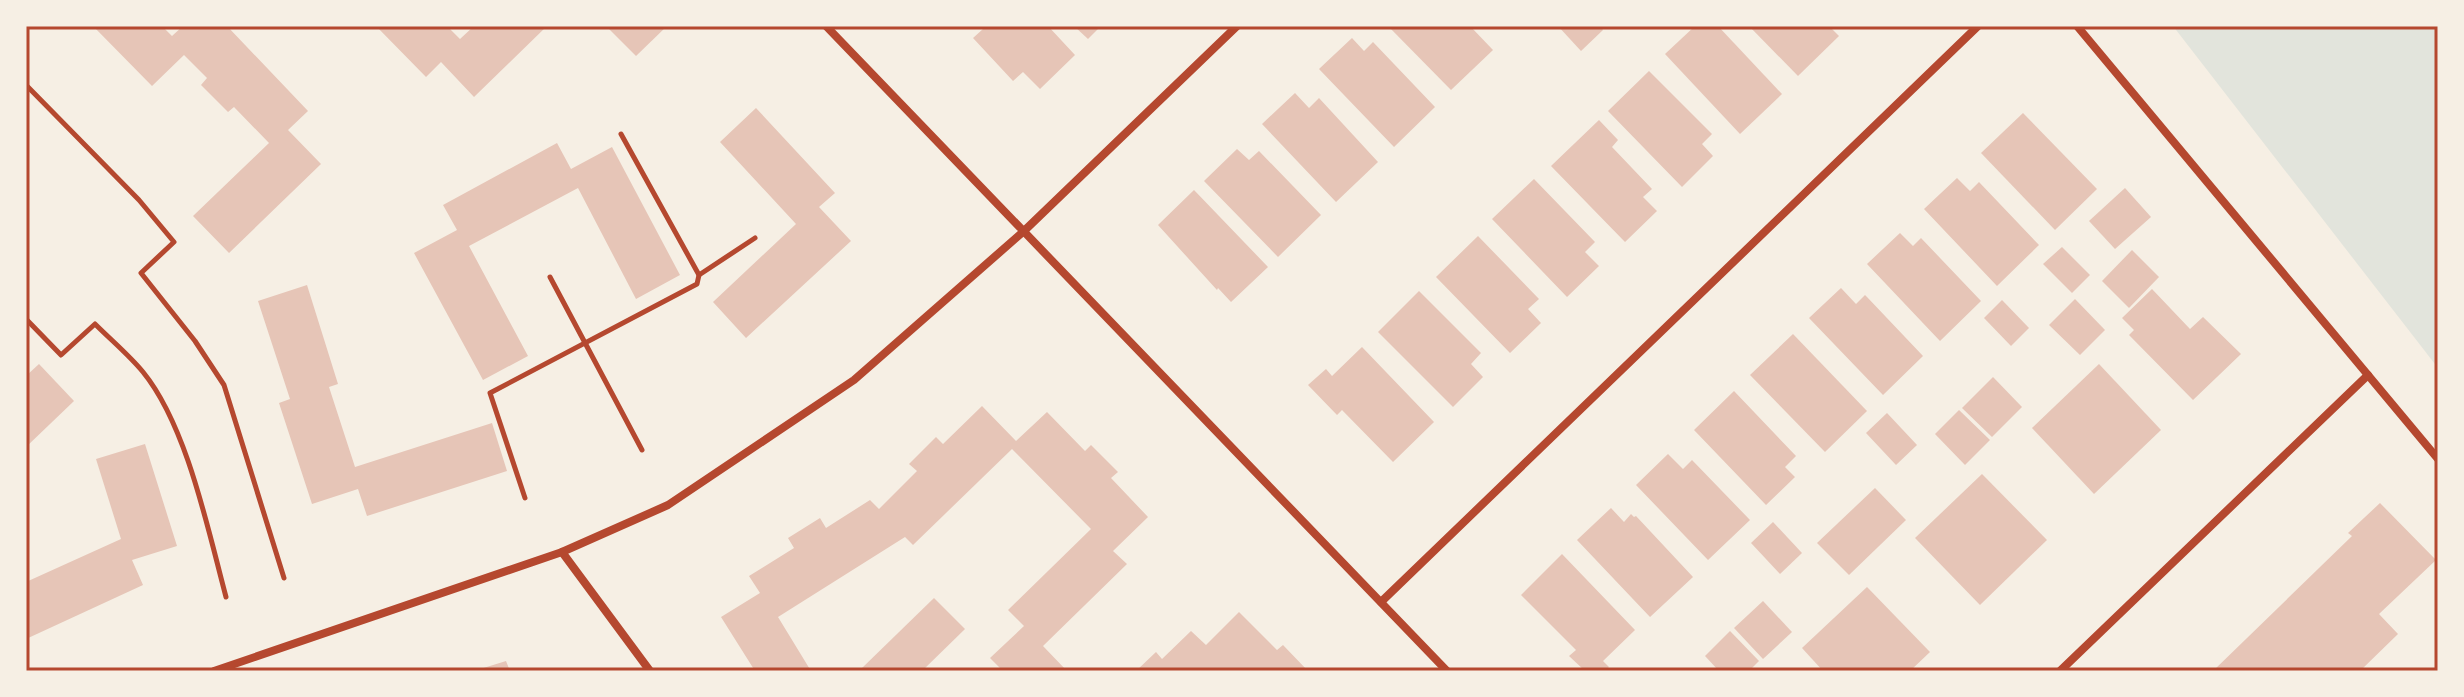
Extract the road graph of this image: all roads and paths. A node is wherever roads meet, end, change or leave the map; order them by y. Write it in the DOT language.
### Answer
graph roads {
  1 [pos="826,26"];
  2 [pos="1237,26"];
  3 [pos="1978,26"];
  4 [pos="2077,26"];
  5 [pos="26,85"];
  6 [pos="621,134"];
  7 [pos="1024,231"];
  8 [pos="755,238"];
  9 [pos="699,275"];
  10 [pos="550,277"];
  11 [pos="26,319"];
  12 [pos="585,343"];
  13 [pos="2368,375"];
  14 [pos="642,450"];
  15 [pos="2438,459"];
  16 [pos="525,498"];
  17 [pos="562,552"];
  18 [pos="284,578"];
  19 [pos="226,597"];
  20 [pos="1381,602"];
  21 [pos="214,671"];
  22 [pos="650,671"];
  23 [pos="1447,671"];
  24 [pos="2060,671"];
  1 -- 7 [label="street"];
  2 -- 7 [label="street"];
  3 -- 20 [label="street"];
  4 -- 13 [label="street"];
  5 -- 18 [label="path"];
  6 -- 9 [label="path"];
  7 -- 17 [label="street"];
  7 -- 20 [label="street"];
  8 -- 9 [label="path"];
  9 -- 12 [label="path"];
  10 -- 12 [label="path"];
  11 -- 19 [label="path"];
  12 -- 14 [label="path"];
  12 -- 16 [label="path"];
  13 -- 15 [label="street"];
  13 -- 24 [label="street"];
  17 -- 21 [label="street"];
  17 -- 22 [label="street"];
  20 -- 23 [label="street"];
}
